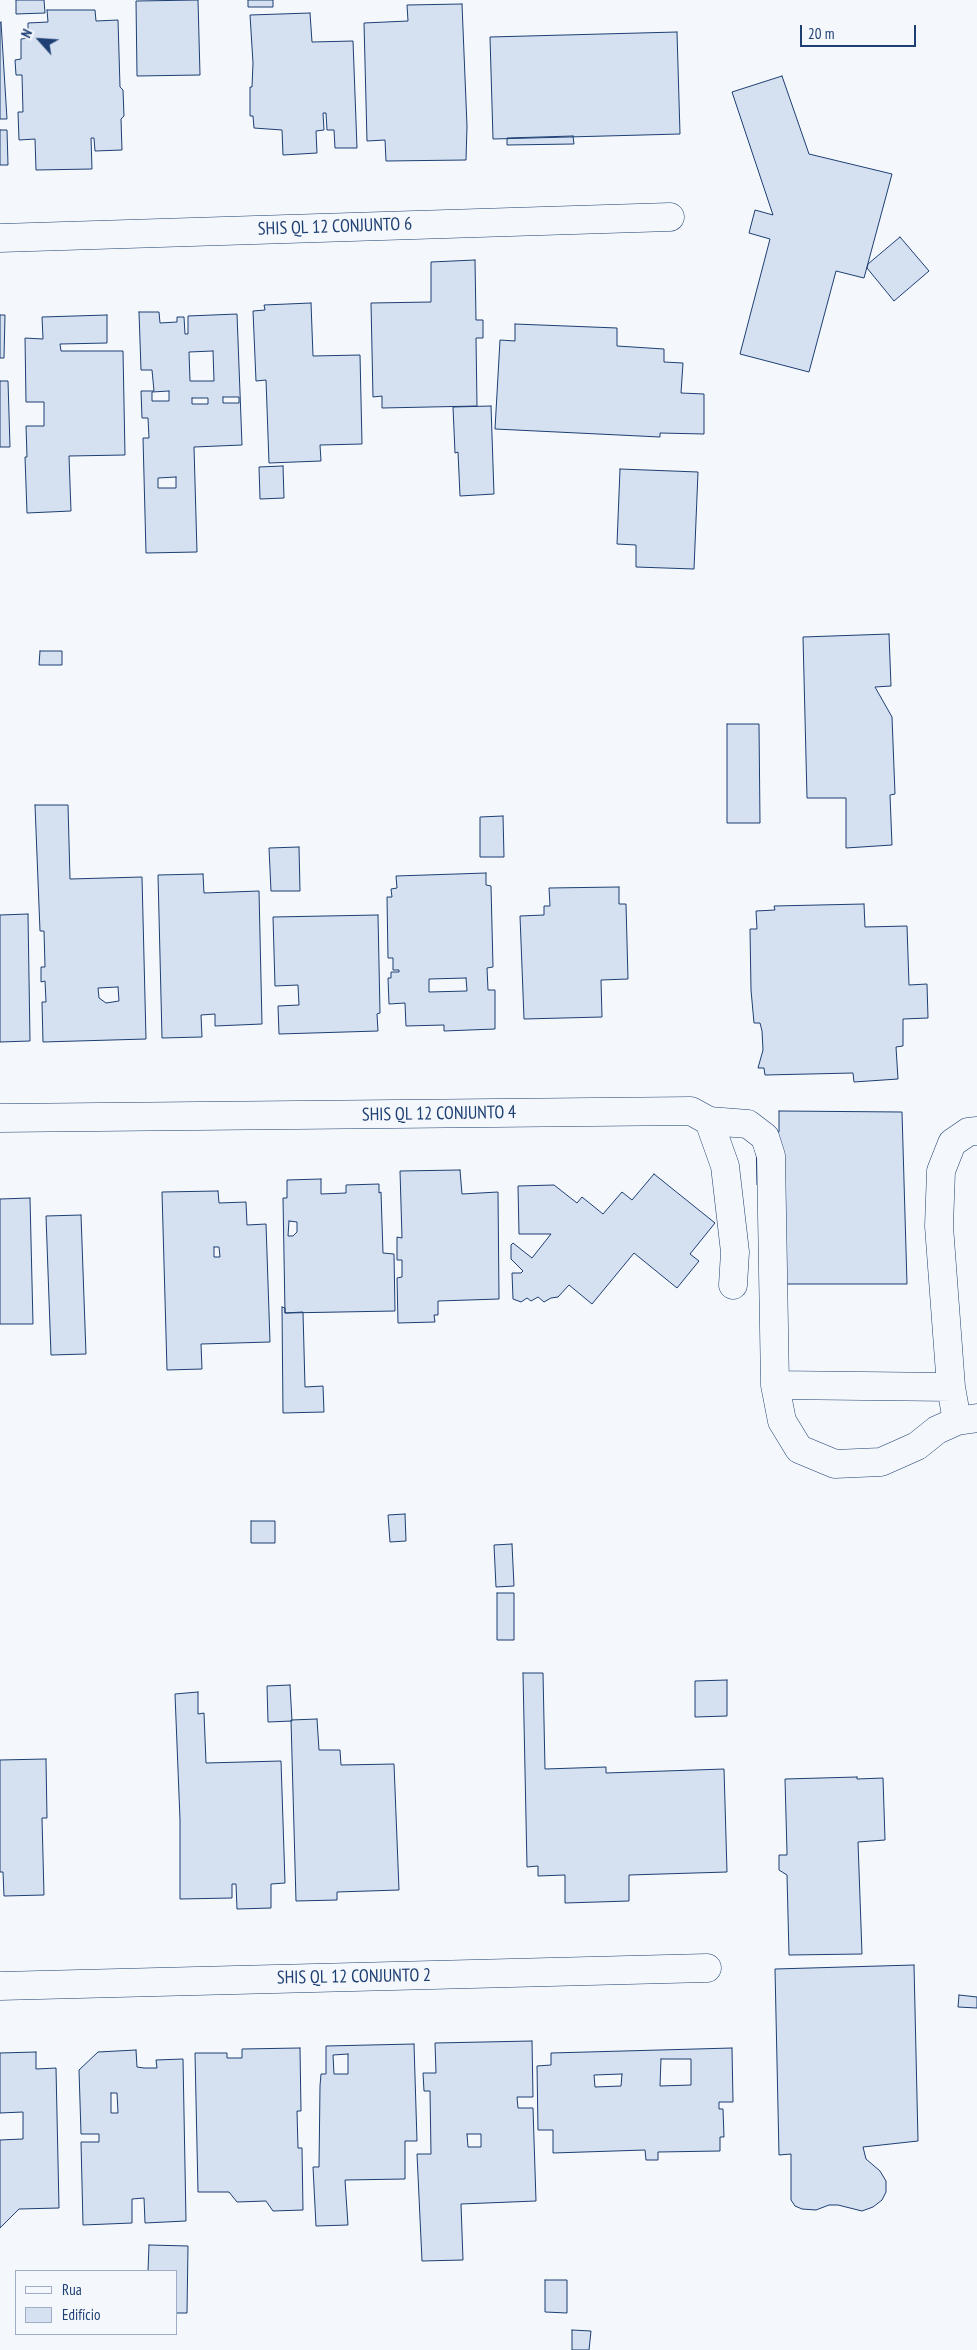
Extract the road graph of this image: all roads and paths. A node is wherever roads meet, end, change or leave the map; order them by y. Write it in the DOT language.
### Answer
graph roads {
  1 [pos="670,217"];
  2 [pos="0,238"];
  3 [pos="0,1118"];
  4 [pos="708,1121"];
  5 [pos="977,1131"];
  6 [pos="733,1285"];
  7 [pos="775,1385"];
  8 [pos="952,1387"];
  9 [pos="967,1420"];
  10 [pos="707,1968"];
  11 [pos="0,1986"];
  1 -- 2 [label="street, SHIS QL 12 CONJUNTO 6"];
  3 -- 4 [label="street, SHIS QL 12 CONJUNTO 4"];
  4 -- 6 [label="street"];
  4 -- 7 [label="street, SHIS QL 12 CONJUNTO 4"];
  5 -- 8 [label="street"];
  7 -- 8 [label="street"];
  7 -- 9 [label="street, SHIS QL 12 CONJUNTO 4"];
  8 -- 9 [label="street"];
  10 -- 11 [label="street, SHIS QL 12 CONJUNTO 2"];
}
